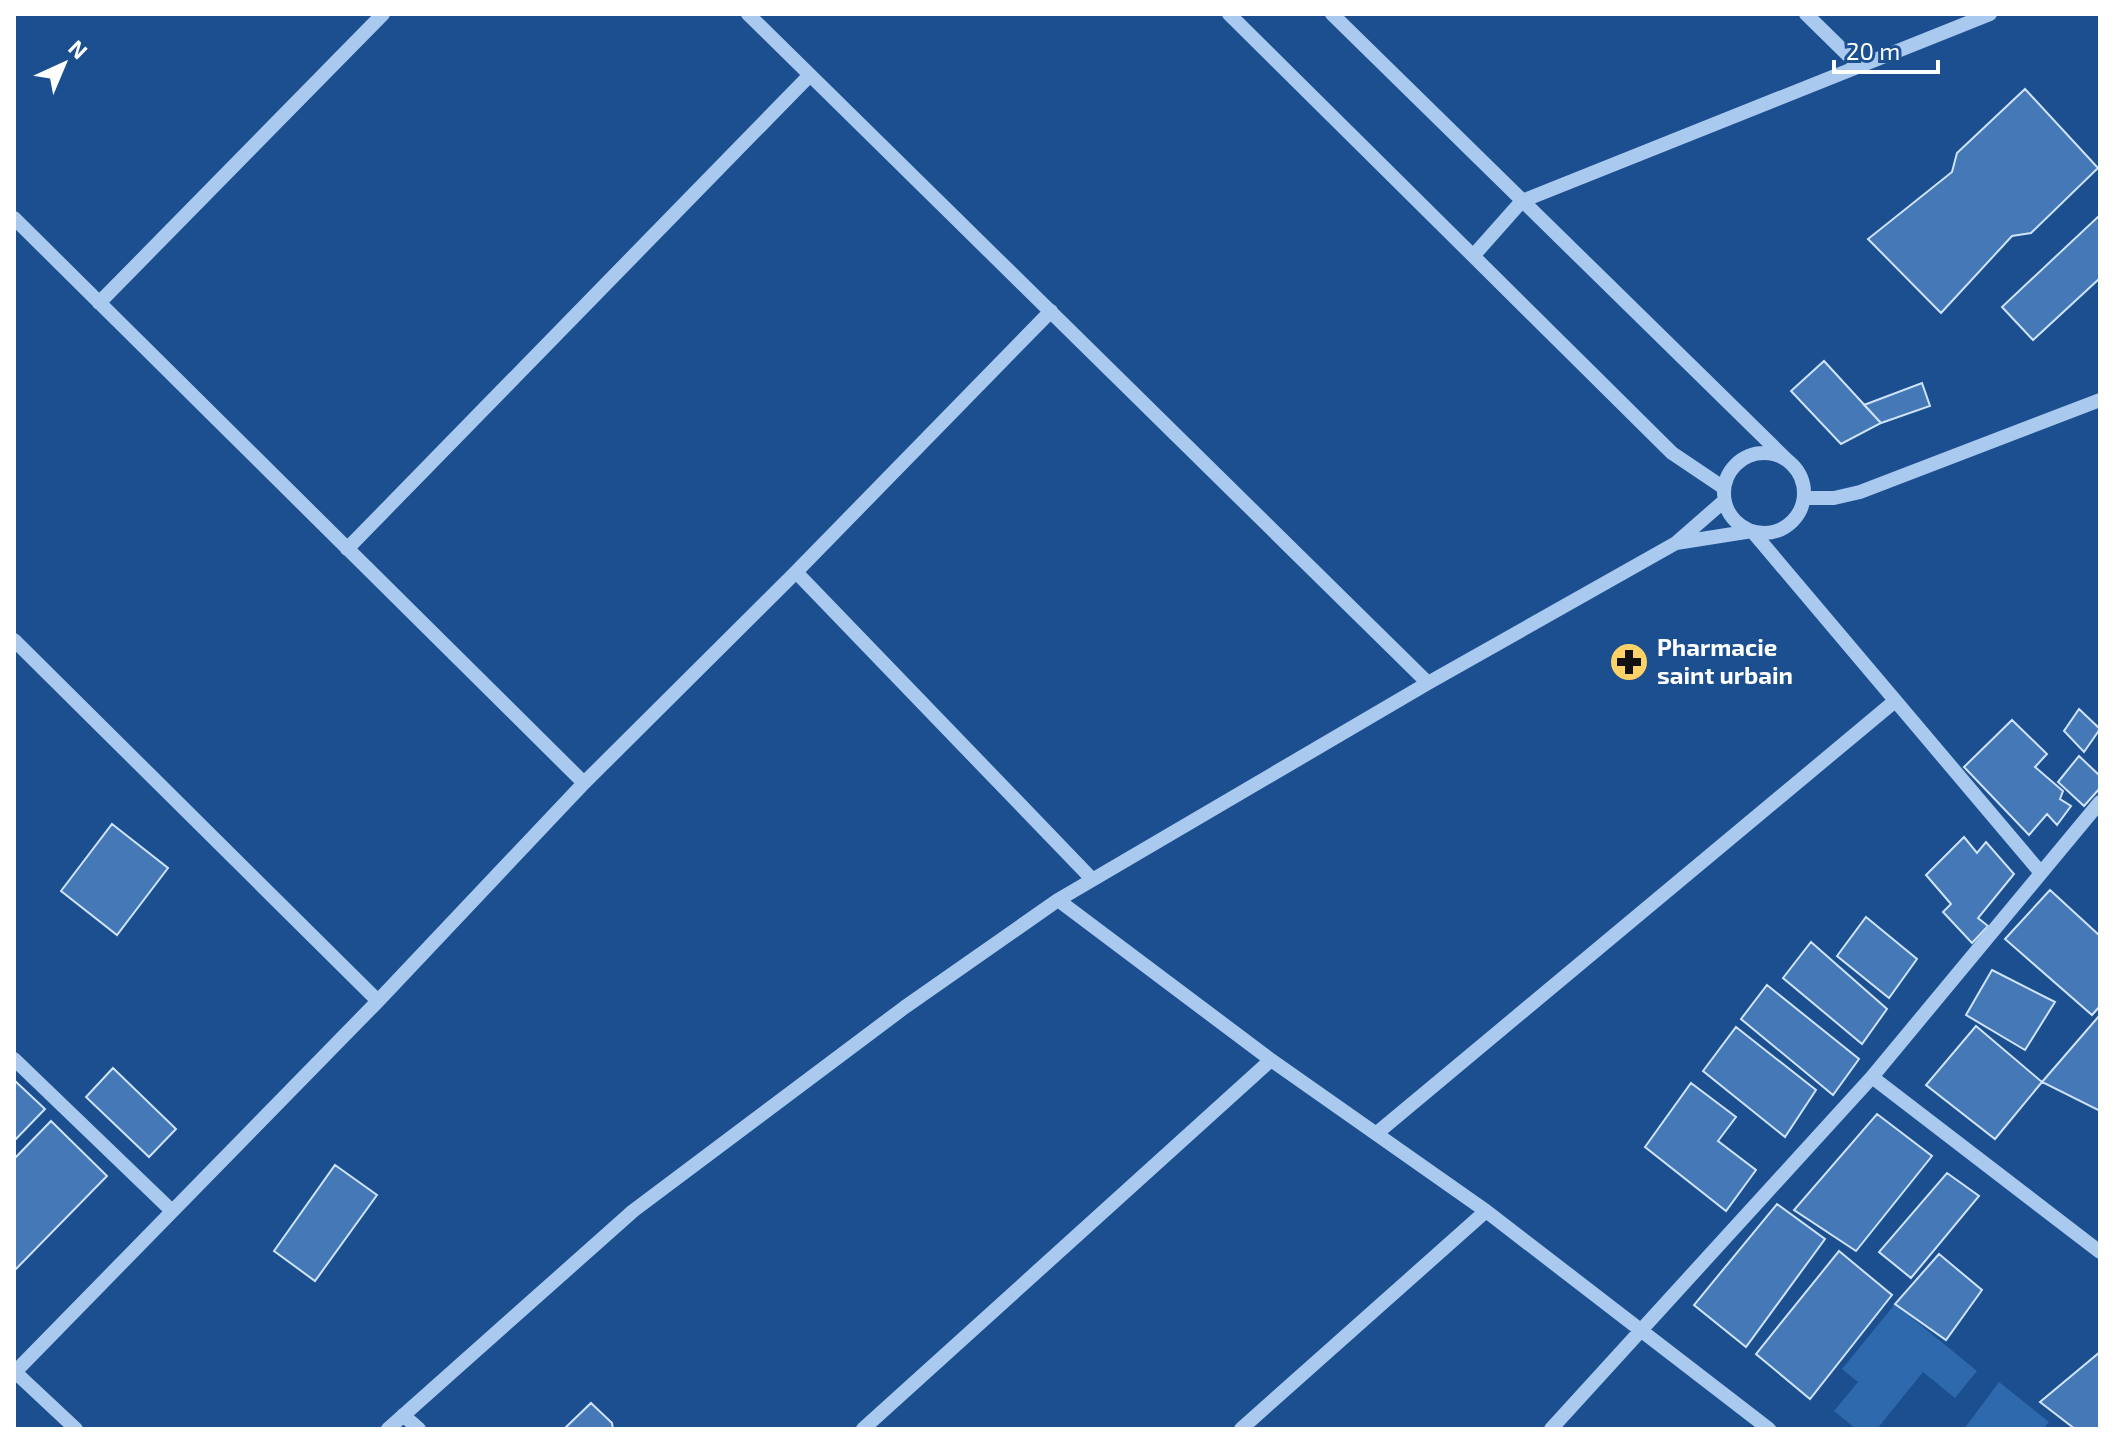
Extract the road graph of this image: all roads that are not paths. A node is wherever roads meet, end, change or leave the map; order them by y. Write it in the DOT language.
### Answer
graph roads {
  1 [pos="383,14"];
  2 [pos="748,14"];
  3 [pos="1229,14"];
  4 [pos="1332,14"];
  5 [pos="1806,14"];
  6 [pos="1990,14"];
  7 [pos="1858,65"];
  8 [pos="810,75"];
  9 [pos="1522,201"];
  10 [pos="14,218"];
  11 [pos="1474,255"];
  12 [pos="99,303"];
  13 [pos="1051,311"];
  14 [pos="2100,400"];
  15 [pos="1788,461"];
  16 [pos="1724,495"];
  17 [pos="1804,498"];
  18 [pos="1752,531"];
  19 [pos="1676,543"];
  20 [pos="347,549"];
  21 [pos="796,572"];
  22 [pos="14,640"];
  23 [pos="1428,683"];
  24 [pos="1895,701"];
  25 [pos="584,783"];
  26 [pos="2100,802"];
  27 [pos="2041,873"];
  28 [pos="1091,878"];
  29 [pos="1058,900"];
  30 [pos="378,1001"];
  31 [pos="14,1059"];
  32 [pos="1271,1060"];
  33 [pos="1872,1077"];
  34 [pos="1377,1133"];
  35 [pos="172,1211"];
  36 [pos="1486,1211"];
  37 [pos="2097,1244"];
  38 [pos="1641,1328"];
  39 [pos="14,1372"];
  40 [pos="403,1415"];
  41 [pos="76,1429"];
  42 [pos="388,1429"];
  43 [pos="419,1429"];
  44 [pos="863,1429"];
  45 [pos="1241,1429"];
  46 [pos="1551,1429"];
  47 [pos="1769,1429"];
  1 -- 12 [label="street"];
  2 -- 8 [label="street"];
  3 -- 11 [label="street"];
  4 -- 9 [label="street"];
  5 -- 7 [label="street"];
  6 -- 7 [label="street"];
  7 -- 9 [label="street"];
  8 -- 13 [label="street"];
  8 -- 20 [label="street"];
  9 -- 11 [label="street"];
  9 -- 15 [label="street"];
  10 -- 12 [label="street"];
  11 -- 16 [label="street"];
  12 -- 20 [label="street"];
  13 -- 21 [label="street"];
  13 -- 23 [label="street"];
  14 -- 17 [label="street"];
  15 -- 16 [label="street"];
  15 -- 17 [label="street"];
  16 -- 18 [label="street"];
  16 -- 19 [label="street"];
  17 -- 18 [label="street"];
  18 -- 19 [label="street"];
  18 -- 24 [label="street"];
  19 -- 23 [label="street"];
  20 -- 25 [label="street"];
  21 -- 25 [label="street"];
  21 -- 28 [label="street"];
  22 -- 30 [label="street"];
  23 -- 28 [label="street"];
  24 -- 27 [label="street"];
  24 -- 34 [label="street"];
  25 -- 30 [label="street"];
  26 -- 27 [label="street"];
  27 -- 33 [label="street"];
  28 -- 29 [label="street"];
  29 -- 32 [label="street"];
  29 -- 40 [label="street"];
  30 -- 35 [label="street"];
  31 -- 35 [label="street"];
  32 -- 34 [label="street"];
  32 -- 44 [label="street"];
  33 -- 37 [label="street"];
  33 -- 38 [label="street"];
  34 -- 36 [label="street"];
  35 -- 39 [label="street"];
  36 -- 38 [label="street"];
  36 -- 45 [label="street"];
  38 -- 46 [label="street"];
  38 -- 47 [label="street"];
  39 -- 41 [label="street"];
  40 -- 42 [label="street"];
  40 -- 43 [label="street"];
}
